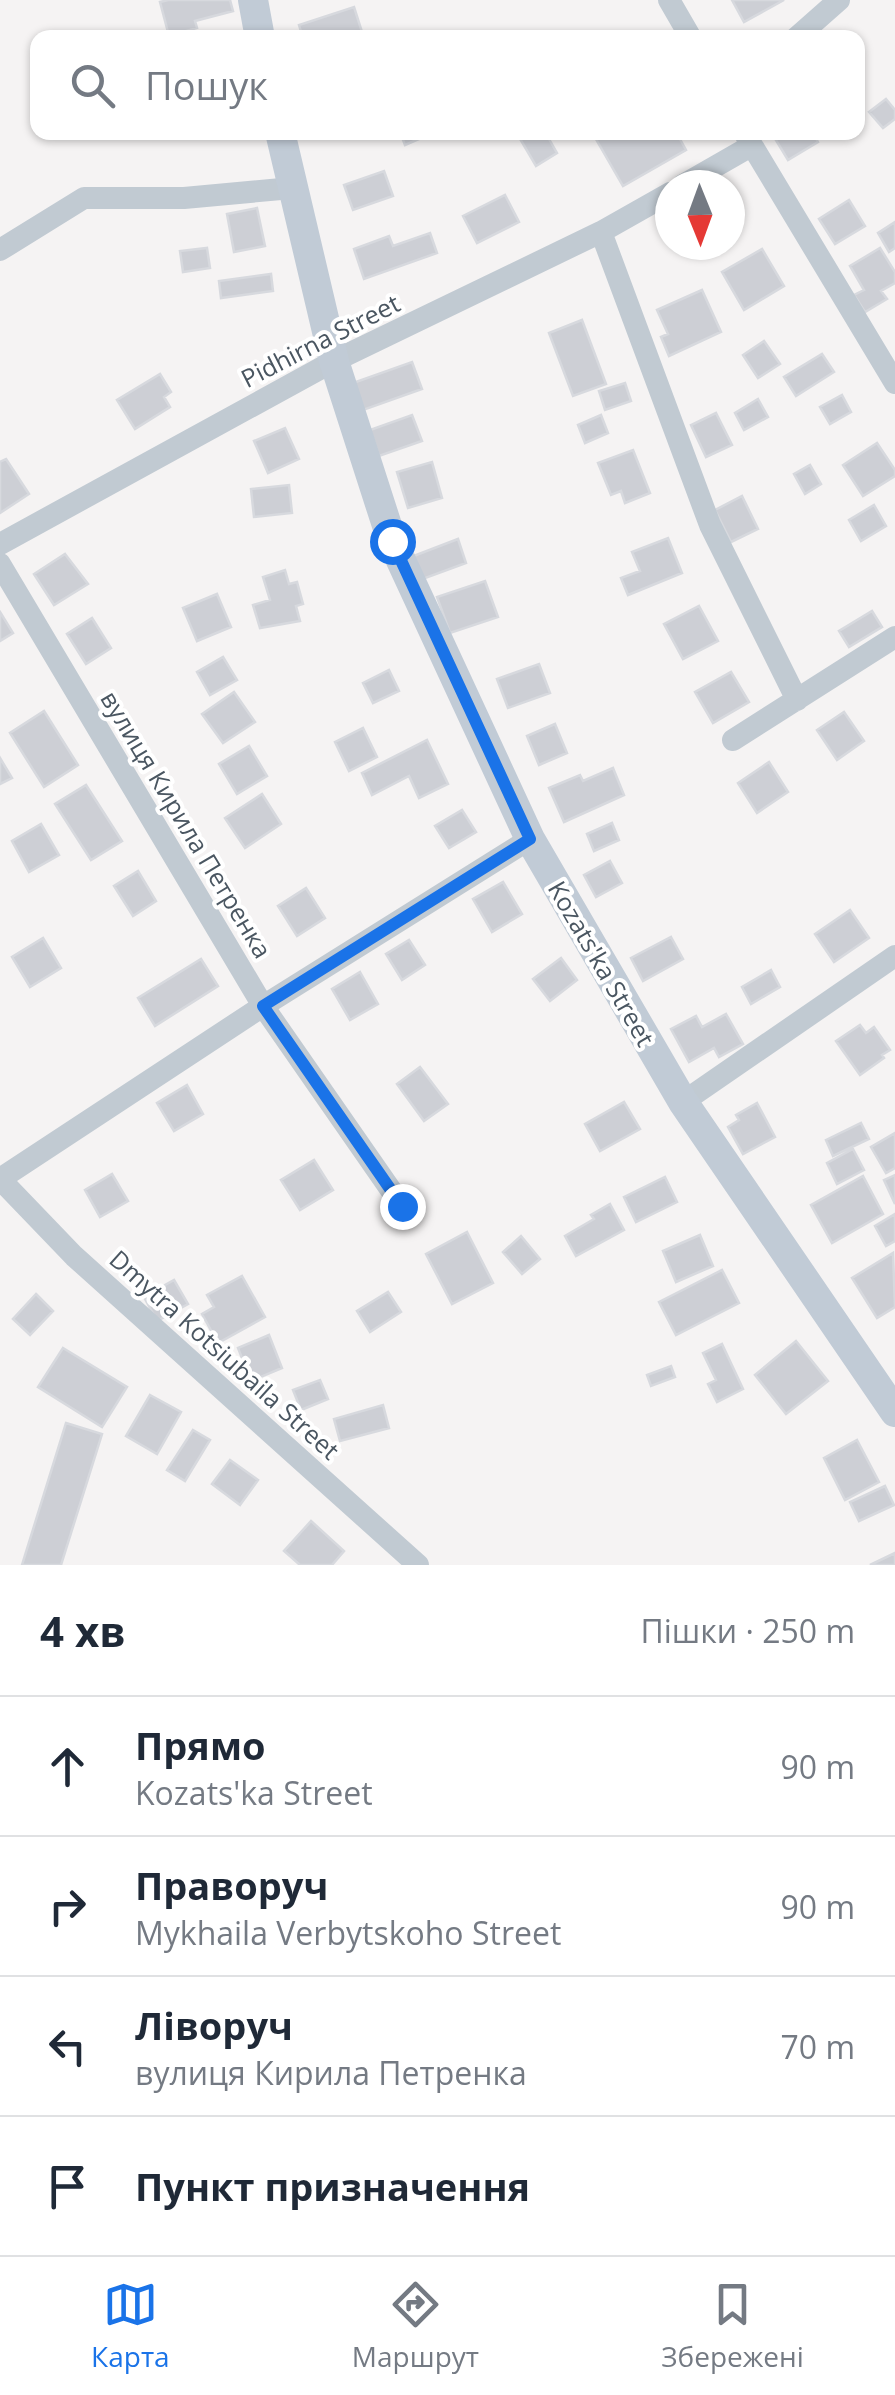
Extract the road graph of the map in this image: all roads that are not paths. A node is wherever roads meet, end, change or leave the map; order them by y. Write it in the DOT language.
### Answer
graph roads {
  1 [pos="253,0"];
  2 [pos="669,0"];
  3 [pos="839,0"];
  4 [pos="259,30"];
  5 [pos="686,30"];
  6 [pos="805,30"];
  7 [pos="282,140"];
  8 [pos="746,140"];
  9 [pos="748,140"];
  10 [pos="704,170"];
  11 [pos="292,188"];
  12 [pos="655,201"];
  13 [pos="602,232"];
  14 [pos="0,250"];
  15 [pos="334,360"];
  16 [pos="895,383"];
  17 [pos="0,544"];
  18 [pos="0,564"];
  19 [pos="895,638"];
  20 [pos="797,700"];
  21 [pos="734,740"];
  22 [pos="530,839"];
  23 [pos="895,956"];
  24 [pos="263,1006"];
  25 [pos="683,1102"];
  26 [pos="0,1179"];
  27 [pos="402,1206"];
  28 [pos="895,1412"];
  29 [pos="418,1565"];
  1 -- 4 [label="street"];
  2 -- 5 [label="street"];
  3 -- 6 [label="street"];
  7 -- 11 [label="street, Kozats'ka Street"];
  8 -- 10 [label="street"];
  9 -- 16 [label="street"];
  11 -- 14 [label="street"];
  11 -- 15 [label="street, Kozats'ka Street"];
  12 -- 13 [label="street, Pidhirna Street"];
  13 -- 15 [label="street, Pidhirna Street"];
  13 -- 20 [label="street"];
  15 -- 17 [label="street, Pidhirna Street"];
  15 -- 22 [label="street, Kozats'ka Street"];
  18 -- 24 [label="street, вулиця Кирила Петренка"];
  19 -- 20 [label="street"];
  20 -- 21 [label="street"];
  22 -- 24 [label="street"];
  22 -- 25 [label="street, Kozats'ka Street"];
  23 -- 25 [label="street"];
  24 -- 26 [label="street"];
  24 -- 27 [label="street, вулиця Кирила Петренка"];
  25 -- 28 [label="street, Kozats'ka Street"];
  26 -- 29 [label="street, Dmytra Kotsiubaila Street"];
}
